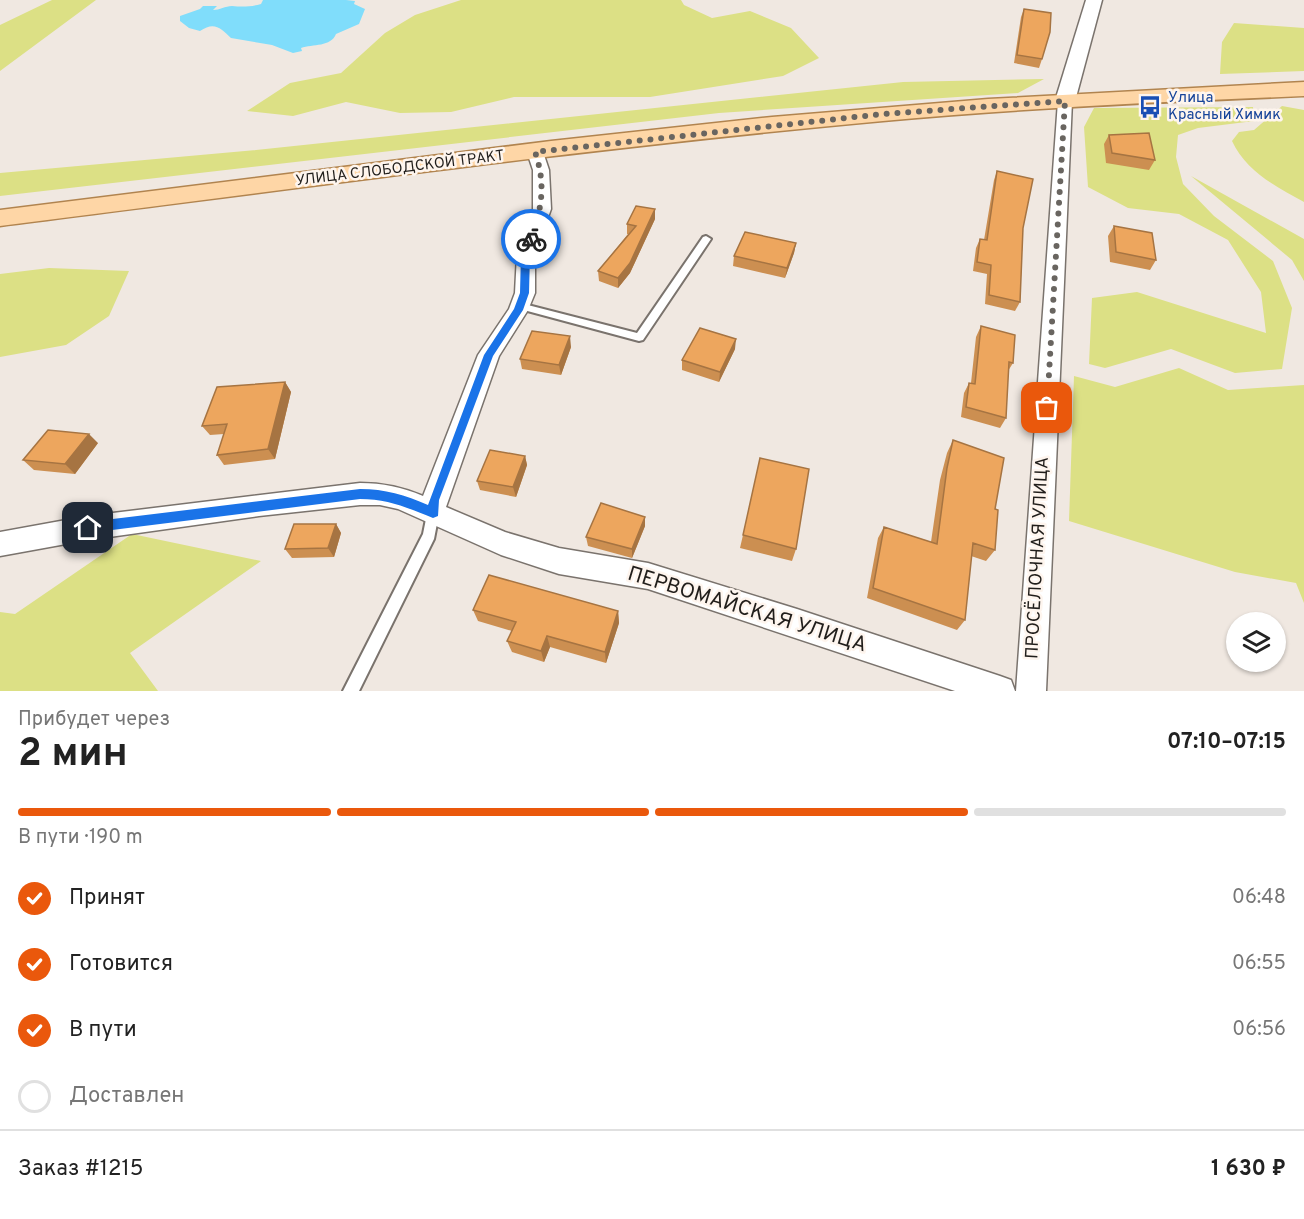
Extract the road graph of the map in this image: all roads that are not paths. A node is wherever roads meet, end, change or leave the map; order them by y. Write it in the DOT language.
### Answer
graph roads {
  1 [pos="1094,0"];
  2 [pos="1304,89"];
  3 [pos="1065,101"];
  4 [pos="535,152"];
  5 [pos="0,218"];
  6 [pos="706,239"];
  7 [pos="520,306"];
  8 [pos="433,513"];
  9 [pos="0,544"];
  10 [pos="351,691"];
  11 [pos="1000,691"];
  12 [pos="1030,691"];
  1 -- 3 [label="street"];
  2 -- 3 [label="main road, УЛИЦА СЛОБОДСКОЙ ТРАКТ"];
  3 -- 4 [label="main road, УЛИЦА СЛОБОДСКОЙ ТРАКТ"];
  3 -- 12 [label="street, ПРОСЁЛОЧНАЯ УЛИЦА"];
  4 -- 5 [label="main road, УЛИЦА СЛОБОДСКОЙ ТРАКТ"];
  4 -- 7 [label="street"];
  6 -- 7 [label="lane"];
  7 -- 8 [label="street"];
  8 -- 9 [label="street, ПЕРВОМАЙСКАЯ УЛИЦА"];
  8 -- 10 [label="lane"];
  8 -- 11 [label="street, ПЕРВОМАЙСКАЯ УЛИЦА"];
}
